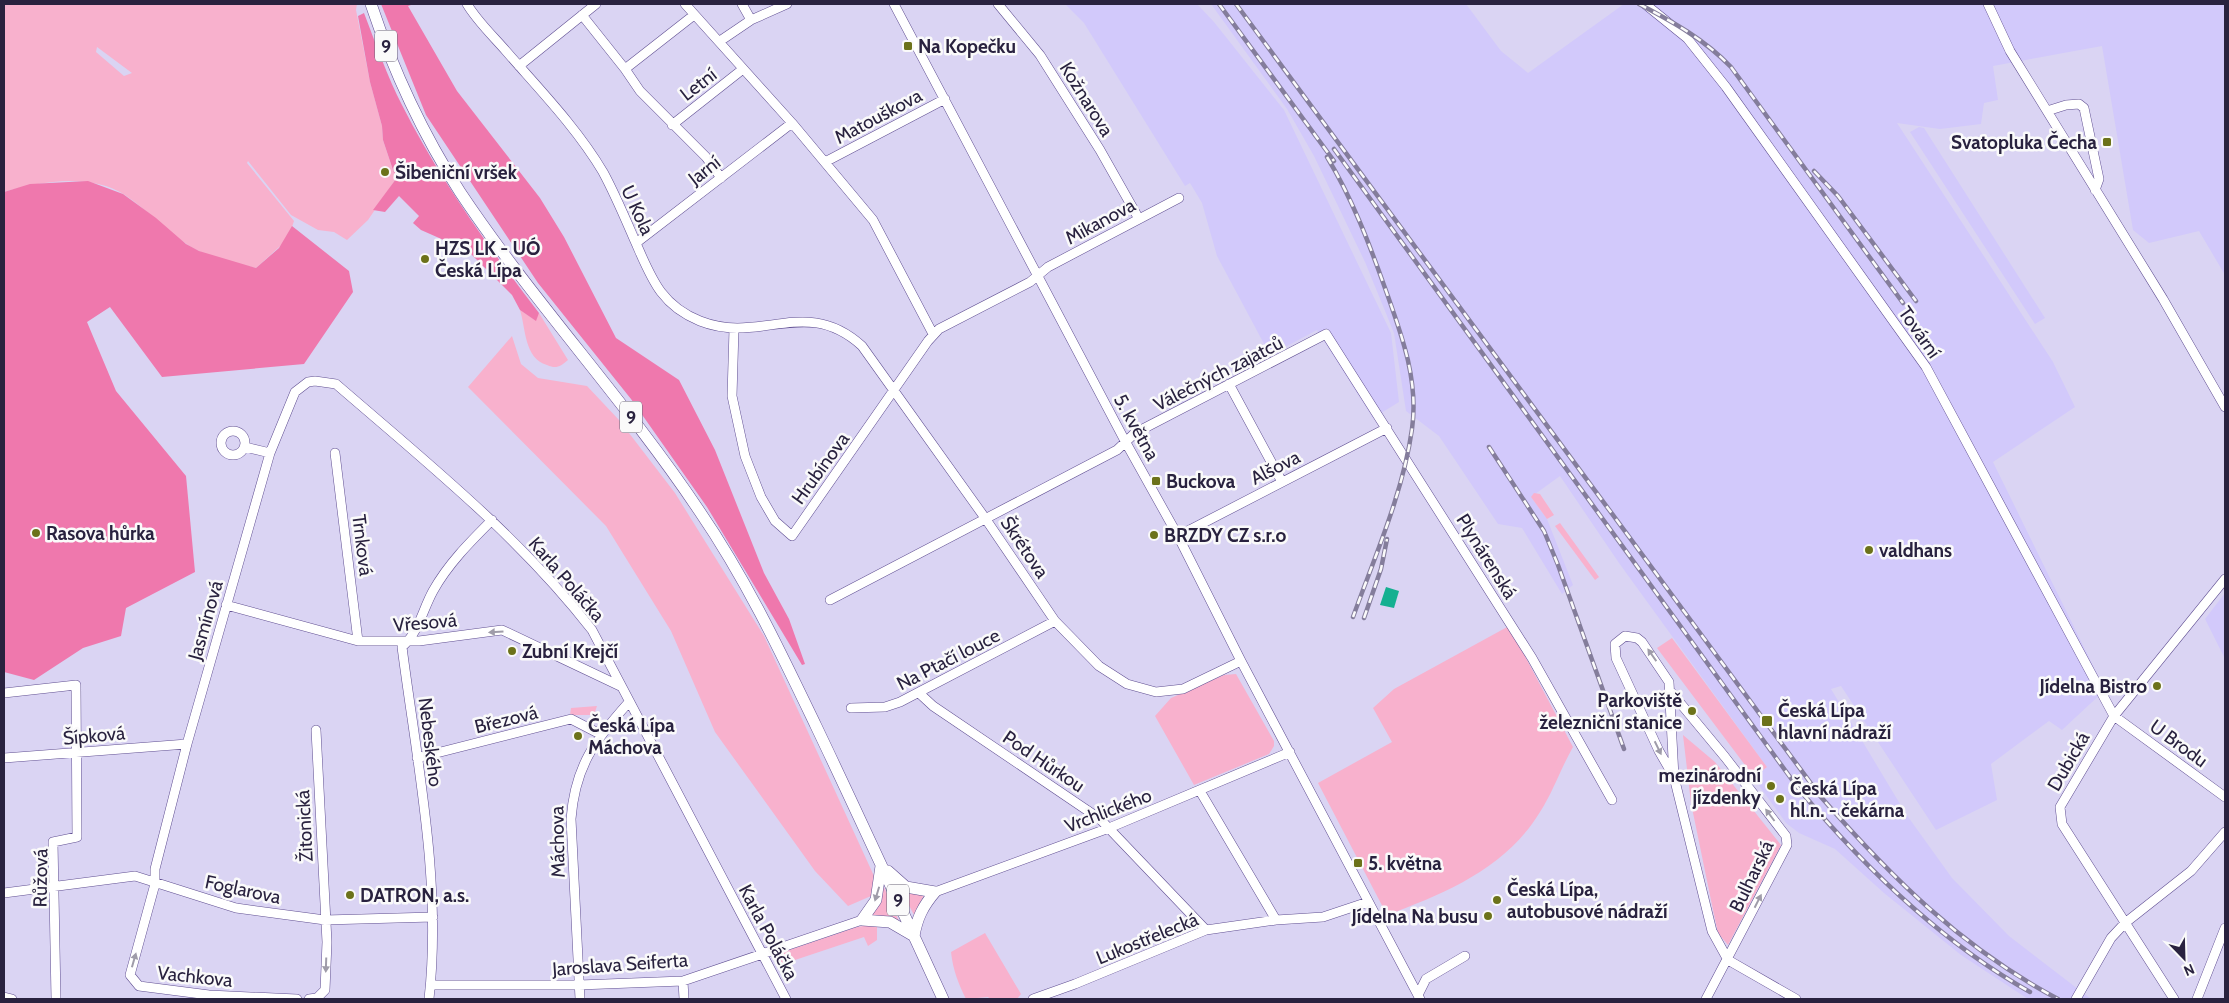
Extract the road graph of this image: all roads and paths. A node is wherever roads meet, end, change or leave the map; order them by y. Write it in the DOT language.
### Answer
graph roads {
  1 [pos="371,4"];
  2 [pos="467,4"];
  3 [pos="596,4"];
  4 [pos="685,4"];
  5 [pos="742,4"];
  6 [pos="788,4"];
  7 [pos="894,4"];
  8 [pos="998,4"];
  9 [pos="1645,4"];
  10 [pos="1988,4"];
  11 [pos="582,15"];
  12 [pos="694,15"];
  13 [pos="751,20"];
  14 [pos="720,41"];
  15 [pos="519,66"];
  16 [pos="625,69"];
  17 [pos="743,69"];
  18 [pos="945,99"];
  19 [pos="2047,111"];
  20 [pos="792,122"];
  21 [pos="672,125"];
  22 [pos="825,162"];
  23 [pos="721,178"];
  24 [pos="2095,190"];
  25 [pos="1179,198"];
  26 [pos="1139,218"];
  27 [pos="636,243"];
  28 [pos="1038,276"];
  29 [pos="830,324"];
  30 [pos="734,328"];
  31 [pos="933,334"];
  32 [pos="1326,334"];
  33 [pos="315,380"];
  34 [pos="1229,384"];
  35 [pos="894,393"];
  36 [pos="2225,407"];
  37 [pos="1387,428"];
  38 [pos="1125,441"];
  39 [pos="245,447"];
  40 [pos="270,453"];
  41 [pos="335,453"];
  42 [pos="1282,482"];
  43 [pos="985,518"];
  44 [pos="492,520"];
  45 [pos="1178,536"];
  46 [pos="2225,579"];
  47 [pos="830,600"];
  48 [pos="226,605"];
  49 [pos="1055,621"];
  50 [pos="358,642"];
  51 [pos="408,642"];
  52 [pos="1241,660"];
  53 [pos="620,686"];
  54 [pos="1671,692"];
  55 [pos="4,693"];
  56 [pos="919,693"];
  57 [pos="628,702"];
  58 [pos="850,708"];
  59 [pos="2114,716"];
  60 [pos="316,730"];
  61 [pos="600,734"];
  62 [pos="187,744"];
  63 [pos="1290,752"];
  64 [pos="77,753"];
  65 [pos="4,758"];
  66 [pos="417,758"];
  67 [pos="1674,777"];
  68 [pos="1200,791"];
  69 [pos="2225,797"];
  70 [pos="1612,800"];
  71 [pos="1109,828"];
  72 [pos="2225,832"];
  73 [pos="882,865"];
  74 [pos="155,884"];
  75 [pos="55,888"];
  76 [pos="935,892"];
  77 [pos="4,893"];
  78 [pos="1368,902"];
  79 [pos="434,917"];
  80 [pos="325,920"];
  81 [pos="862,920"];
  82 [pos="1276,920"];
  83 [pos="2125,923"];
  84 [pos="2225,928"];
  85 [pos="1206,930"];
  86 [pos="914,936"];
  87 [pos="762,954"];
  88 [pos="1465,956"];
  89 [pos="1728,960"];
  90 [pos="683,981"];
  91 [pos="431,985"];
  92 [pos="579,985"];
  93 [pos="4,997"];
  94 [pos="1416,998"];
  95 [pos="12,999"];
  96 [pos="56,999"];
  97 [pos="297,999"];
  98 [pos="309,999"];
  99 [pos="429,999"];
  100 [pos="580,999"];
  101 [pos="684,999"];
  102 [pos="786,999"];
  103 [pos="943,999"];
  104 [pos="1033,999"];
  105 [pos="1706,999"];
  106 [pos="1796,999"];
  107 [pos="2076,999"];
  108 [pos="2174,999"];
  109 [pos="2197,999"];
  1 -- 73 [label="main road, 9"];
  2 -- 15 [label="street, U Kola"];
  3 -- 11 [label="street"];
  4 -- 12 [label="street"];
  5 -- 13 [label="street"];
  6 -- 13 [label="street"];
  7 -- 18 [label="street, 5. května"];
  8 -- 26 [label="street, Kožnarova"];
  9 -- 59 [label="street, Tovární"];
  10 -- 19 [label="street"];
  11 -- 15 [label="street"];
  11 -- 16 [label="street"];
  12 -- 14 [label="street"];
  12 -- 16 [label="street"];
  13 -- 14 [label="street"];
  14 -- 17 [label="street"];
  15 -- 27 [label="street, U Kola"];
  16 -- 21 [label="street"];
  17 -- 20 [label="street"];
  17 -- 21 [label="street, Letní"];
  18 -- 22 [label="street, Matouškova"];
  18 -- 28 [label="street, 5. května"];
  19 -- 24 [label="street"];
  19 -- 24 [label="street"];
  20 -- 22 [label="street"];
  20 -- 23 [label="street, Jarní"];
  21 -- 23 [label="street"];
  22 -- 31 [label="street"];
  23 -- 27 [label="street, Jarní"];
  24 -- 36 [label="street"];
  25 -- 26 [label="street, Mikanova"];
  26 -- 28 [label="street, Mikanova"];
  27 -- 30 [label="street, U Kola"];
  28 -- 31 [label="street, Hrubínova"];
  28 -- 38 [label="street, 5. května"];
  29 -- 30 [label="street, U Kola"];
  29 -- 35 [label="street, Škrétova"];
  30 -- 35 [label="street, Hrubínova"];
  31 -- 35 [label="street, Hrubínova"];
  32 -- 34 [label="street, Válečných zajatců"];
  32 -- 37 [label="street, Plynárenská"];
  33 -- 40 [label="street, Jasmínová"];
  33 -- 44 [label="street, Karla Poláčka"];
  34 -- 38 [label="street, Válečných zajatců"];
  34 -- 42 [label="street"];
  35 -- 43 [label="street, Škrétova"];
  37 -- 42 [label="street, Alšova"];
  37 -- 70 [label="street, Plynárenská"];
  38 -- 43 [label="street"];
  38 -- 45 [label="street, 5. května"];
  39 -- 40 [label="street"];
  40 -- 48 [label="street, Jasmínová"];
  41 -- 50 [label="street, Trnková"];
  42 -- 45 [label="street, Alšova"];
  43 -- 47 [label="street"];
  43 -- 49 [label="street, Škrétova"];
  44 -- 51 [label="street, Nebeského"];
  44 -- 53 [label="street, Karla Poláčka"];
  45 -- 52 [label="street, 5. května"];
  46 -- 59 [label="street, Dubická"];
  48 -- 50 [label="street, Vřesová"];
  48 -- 62 [label="street, Jasmínová"];
  49 -- 52 [label="street, Škrétova"];
  49 -- 56 [label="street, Na Ptačí louce"];
  50 -- 51 [label="street, Vřesová"];
  53 -- 51 [label="street, Vřesová, one-way"];
  51 -- 66 [label="street, Nebeského"];
  52 -- 63 [label="street, 5. května"];
  53 -- 57 [label="street, Karla Poláčka"];
  54 -- 67 [label="street, Bulharská"];
  54 -- 67 [label="street, Bulharská, one-way"];
  89 -- 54 [label="street, Bulharská, one-way"];
  55 -- 64 [label="street, Růžová"];
  56 -- 58 [label="street, Na Ptačí louce"];
  56 -- 71 [label="street, Pod Hůrkou"];
  57 -- 61 [label="street, Máchova"];
  57 -- 87 [label="street, Karla Poláčka"];
  59 -- 69 [label="street, U Brodu"];
  59 -- 83 [label="street, Dubická"];
  60 -- 80 [label="street, Žitonická"];
  61 -- 66 [label="street, Březová"];
  61 -- 92 [label="street, Máchova"];
  62 -- 64 [label="street, Šípková"];
  62 -- 74 [label="street, Jasmínová"];
  63 -- 68 [label="street, Vrchlického"];
  63 -- 78 [label="street, 5. května"];
  64 -- 65 [label="street, Šípková"];
  64 -- 75 [label="street, Růžová"];
  66 -- 79 [label="street, Nebeského"];
  67 -- 89 [label="street, Bulharská"];
  68 -- 71 [label="street, Vrchlického"];
  68 -- 82 [label="street"];
  71 -- 76 [label="street, Vrchlického"];
  71 -- 85 [label="street, Pod Hůrkou"];
  72 -- 83 [label="street"];
  73 -- 76 [label="main road"];
  73 -- 81 [label="main road, one-way"];
  73 -- 86 [label="main road, 9"];
  74 -- 75 [label="street, Foglarova"];
  74 -- 80 [label="street, Foglarova"];
  97 -- 74 [label="street, Vachkova, one-way"];
  75 -- 77 [label="street, Foglarova"];
  75 -- 96 [label="street, Růžová"];
  76 -- 86 [label="main road"];
  78 -- 82 [label="street, Lukostřelecká"];
  78 -- 94 [label="street, 5. května"];
  79 -- 80 [label="street"];
  79 -- 91 [label="street, Nebeského"];
  80 -- 98 [label="street, one-way"];
  81 -- 86 [label="main road"];
  81 -- 87 [label="street, Jaroslava Seiferta"];
  82 -- 85 [label="street, Lukostřelecká"];
  83 -- 107 [label="street"];
  83 -- 108 [label="street, Dubická"];
  84 -- 109 [label="street"];
  85 -- 104 [label="street, Lukostřelecká"];
  86 -- 103 [label="main road, 9"];
  87 -- 90 [label="street, Jaroslava Seiferta"];
  87 -- 102 [label="street, Karla Poláčka"];
  88 -- 94 [label="street"];
  89 -- 105 [label="street, Bulharská"];
  89 -- 106 [label="street"];
  90 -- 92 [label="street, Jaroslava Seiferta"];
  90 -- 101 [label="street"];
  91 -- 92 [label="street, Jaroslava Seiferta"];
  91 -- 99 [label="street, Nebeského"];
  92 -- 100 [label="street, Máchova"];
  93 -- 95 [label="street"];
}
